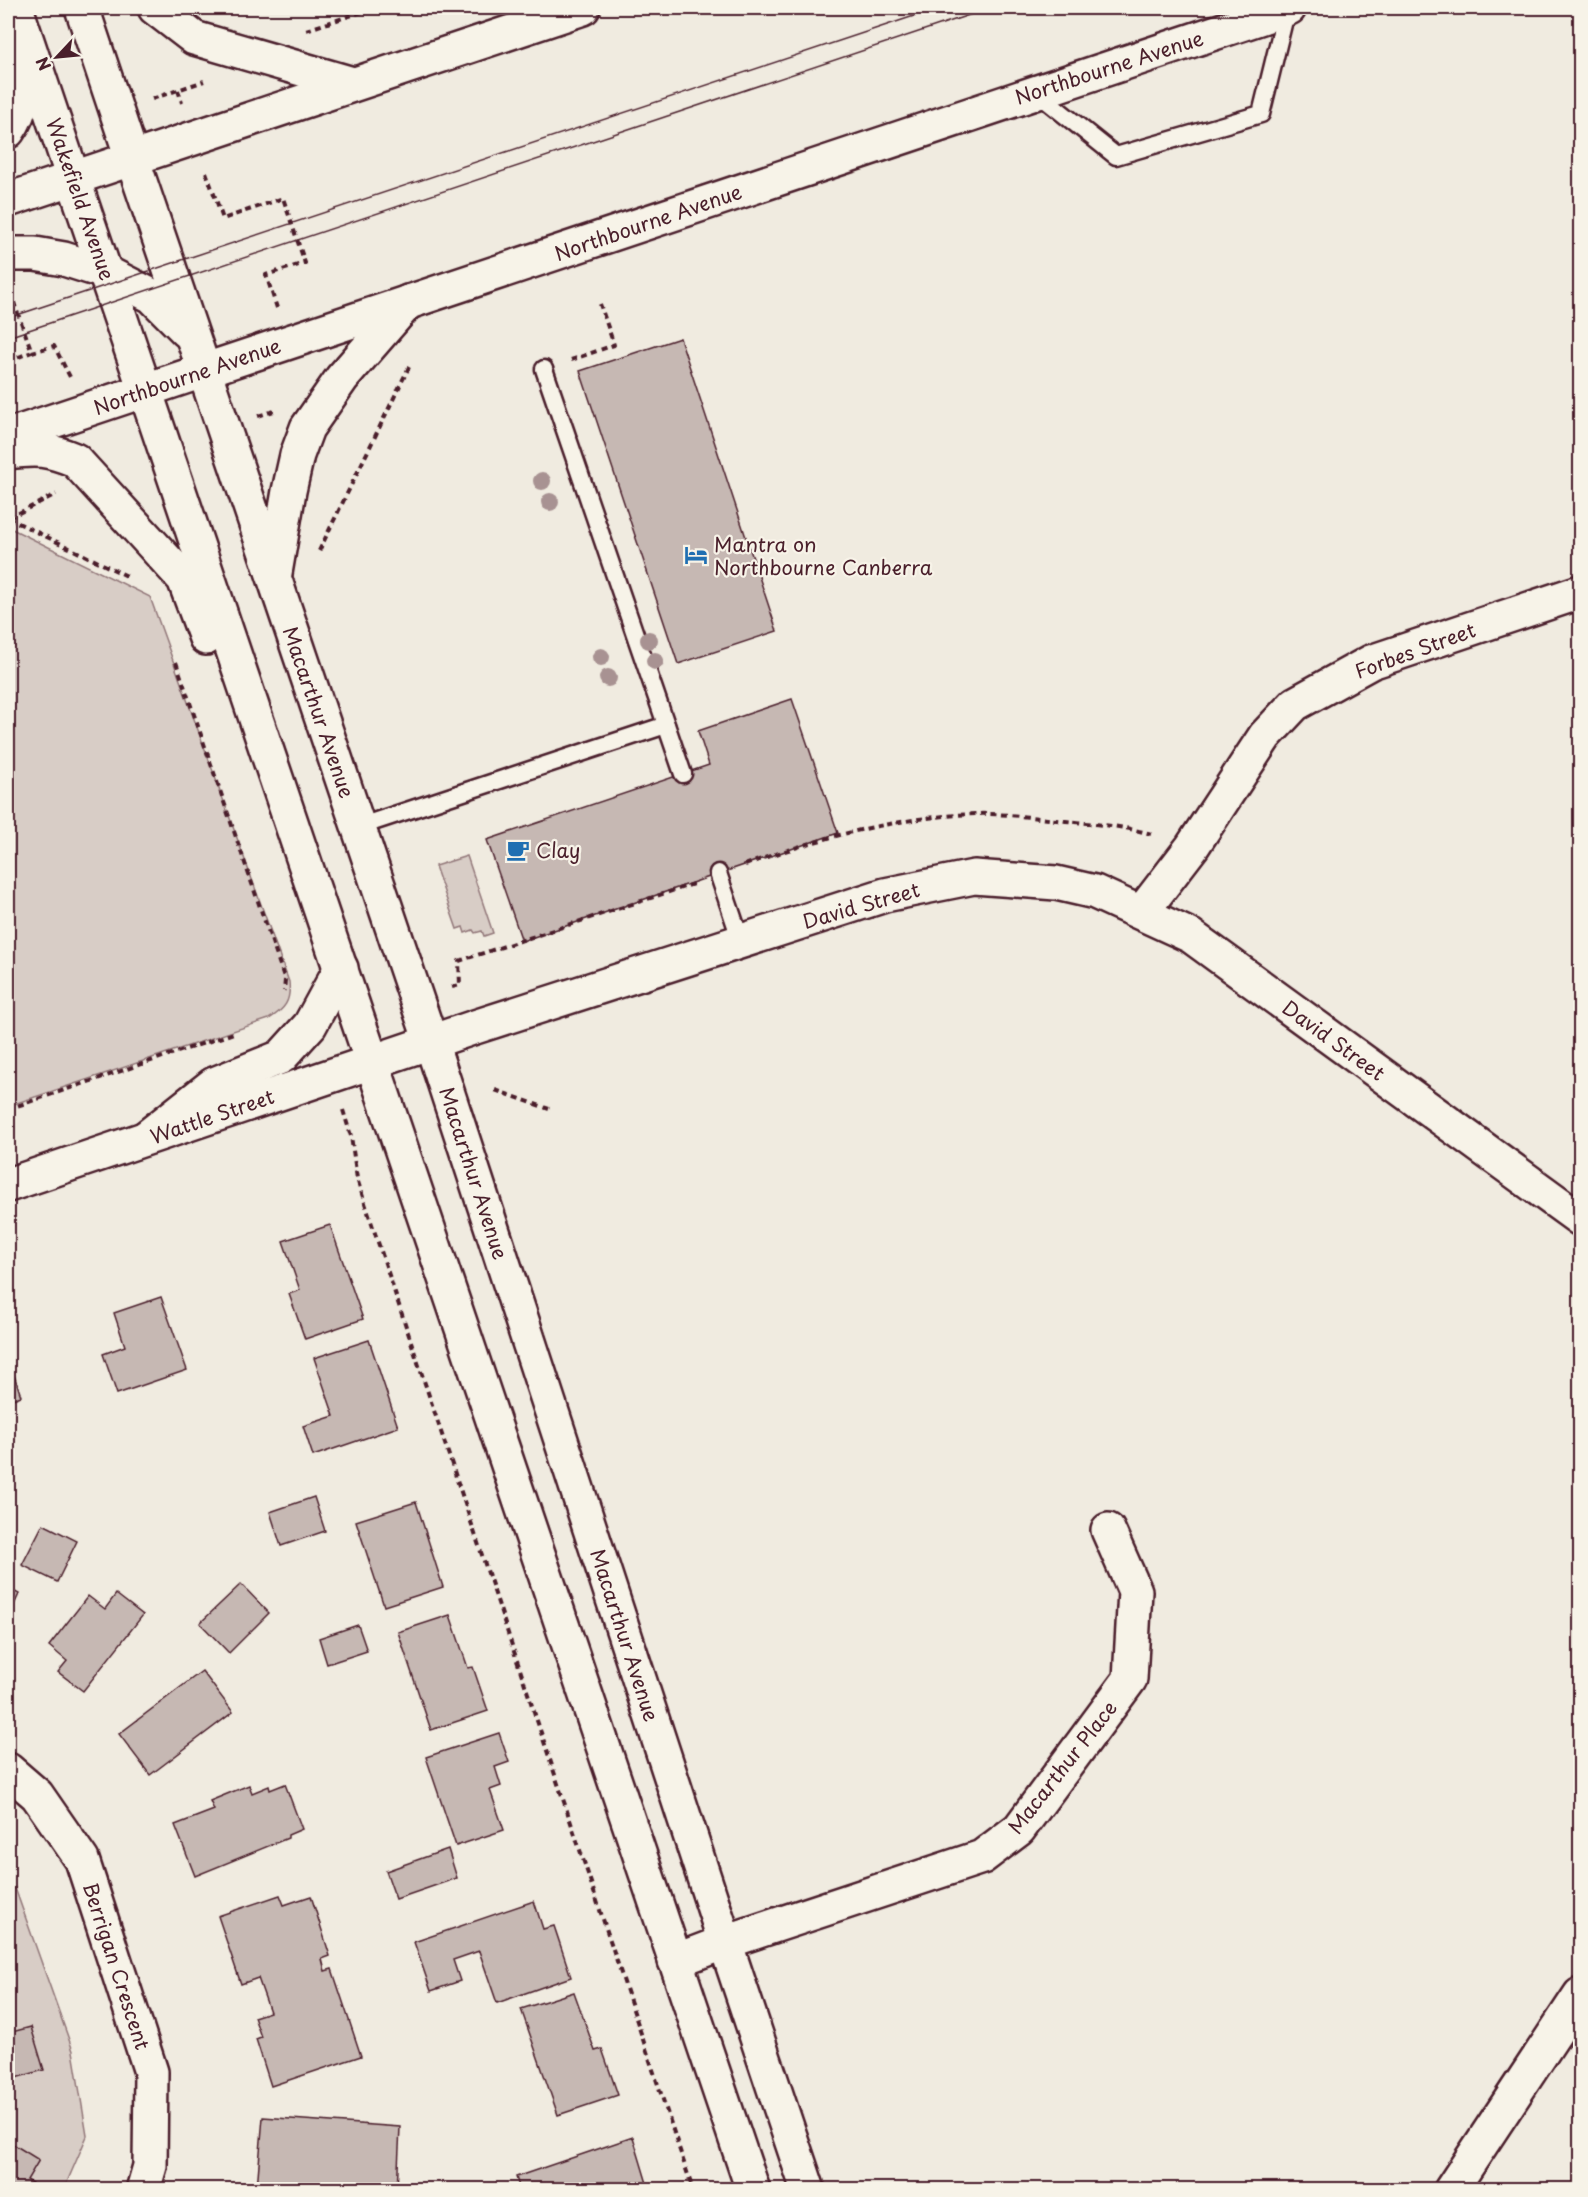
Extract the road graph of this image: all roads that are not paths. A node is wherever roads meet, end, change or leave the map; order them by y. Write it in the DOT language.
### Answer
graph roads {
  1 [pos="82,8"];
  2 [pos="154,8"];
  3 [pos="583,8"];
  4 [pos="1288,8"];
  5 [pos="21,22"];
  6 [pos="354,84"];
  7 [pos="1036,92"];
  8 [pos="8,131"];
  9 [pos="132,158"];
  10 [pos="73,178"];
  11 [pos="8,200"];
  12 [pos="8,254"];
  13 [pos="105,272"];
  14 [pos="408,302"];
  15 [pos="193,336"];
  16 [pos="544,369"];
  17 [pos="204,370"];
  18 [pos="145,390"];
  19 [pos="8,436"];
  20 [pos="8,452"];
  21 [pos="274,578"];
  22 [pos="1581,592"];
  23 [pos="666,725"];
  24 [pos="267,753"];
  25 [pos="683,774"];
  26 [pos="358,826"];
  27 [pos="718,874"];
  28 [pos="1142,912"];
  29 [pos="741,941"];
  30 [pos="340,968"];
  31 [pos="424,1044"];
  32 [pos="372,1062"];
  33 [pos="147,1137"];
  34 [pos="8,1185"];
  35 [pos="1581,1219"];
  36 [pos="1108,1530"];
  37 [pos="8,1770"];
  38 [pos="725,1942"];
  39 [pos="675,1961"];
  40 [pos="1581,1995"];
  41 [pos="143,2190"];
  42 [pos="753,2190"];
  43 [pos="808,2190"];
  44 [pos="1451,2190"];
  1 -- 9 [label="main road"];
  2 -- 6 [label="main road"];
  3 -- 6 [label="main road"];
  4 -- 7 [label="main road, Northbourne Avenue"];
  4 -- 7 [label="lane"];
  5 -- 8 [label="main road"];
  5 -- 10 [label="main road, Wakefield Avenue"];
  6 -- 9 [label="main road"];
  7 -- 14 [label="main road, Northbourne Avenue"];
  9 -- 10 [label="main road"];
  9 -- 15 [label="main road, Macarthur Avenue"];
  10 -- 11 [label="main road"];
  10 -- 13 [label="main road, Wakefield Avenue"];
  12 -- 13 [label="main road"];
  13 -- 15 [label="main road"];
  13 -- 18 [label="main road, Wakefield Avenue"];
  14 -- 17 [label="main road, Northbourne Avenue"];
  14 -- 21 [label="main road"];
  15 -- 17 [label="main road, Macarthur Avenue"];
  16 -- 23 [label="lane"];
  17 -- 18 [label="main road, Northbourne Avenue"];
  17 -- 21 [label="main road, Macarthur Avenue"];
  18 -- 19 [label="main road, Northbourne Avenue"];
  18 -- 24 [label="main road"];
  20 -- 24 [label="main road"];
  21 -- 26 [label="main road, Macarthur Avenue"];
  22 -- 28 [label="main road, Forbes Street"];
  23 -- 25 [label="lane"];
  23 -- 26 [label="lane"];
  24 -- 30 [label="main road"];
  26 -- 31 [label="main road, Macarthur Avenue"];
  27 -- 29 [label="lane"];
  28 -- 29 [label="main road, David Street"];
  28 -- 35 [label="main road, David Street"];
  29 -- 31 [label="main road, David Street"];
  30 -- 32 [label="main road"];
  30 -- 33 [label="main road"];
  31 -- 32 [label="main road, Wattle Street"];
  31 -- 38 [label="main road, Macarthur Avenue"];
  32 -- 33 [label="main road, Wattle Street"];
  32 -- 39 [label="main road"];
  33 -- 34 [label="main road, Wattle Street"];
  36 -- 38 [label="main road, Macarthur Place"];
  37 -- 41 [label="main road, Berrigan Crescent"];
  38 -- 39 [label="main road, Macarthur Place"];
  38 -- 43 [label="main road, Macarthur Avenue"];
  39 -- 42 [label="main road"];
  40 -- 44 [label="main road"];
}
